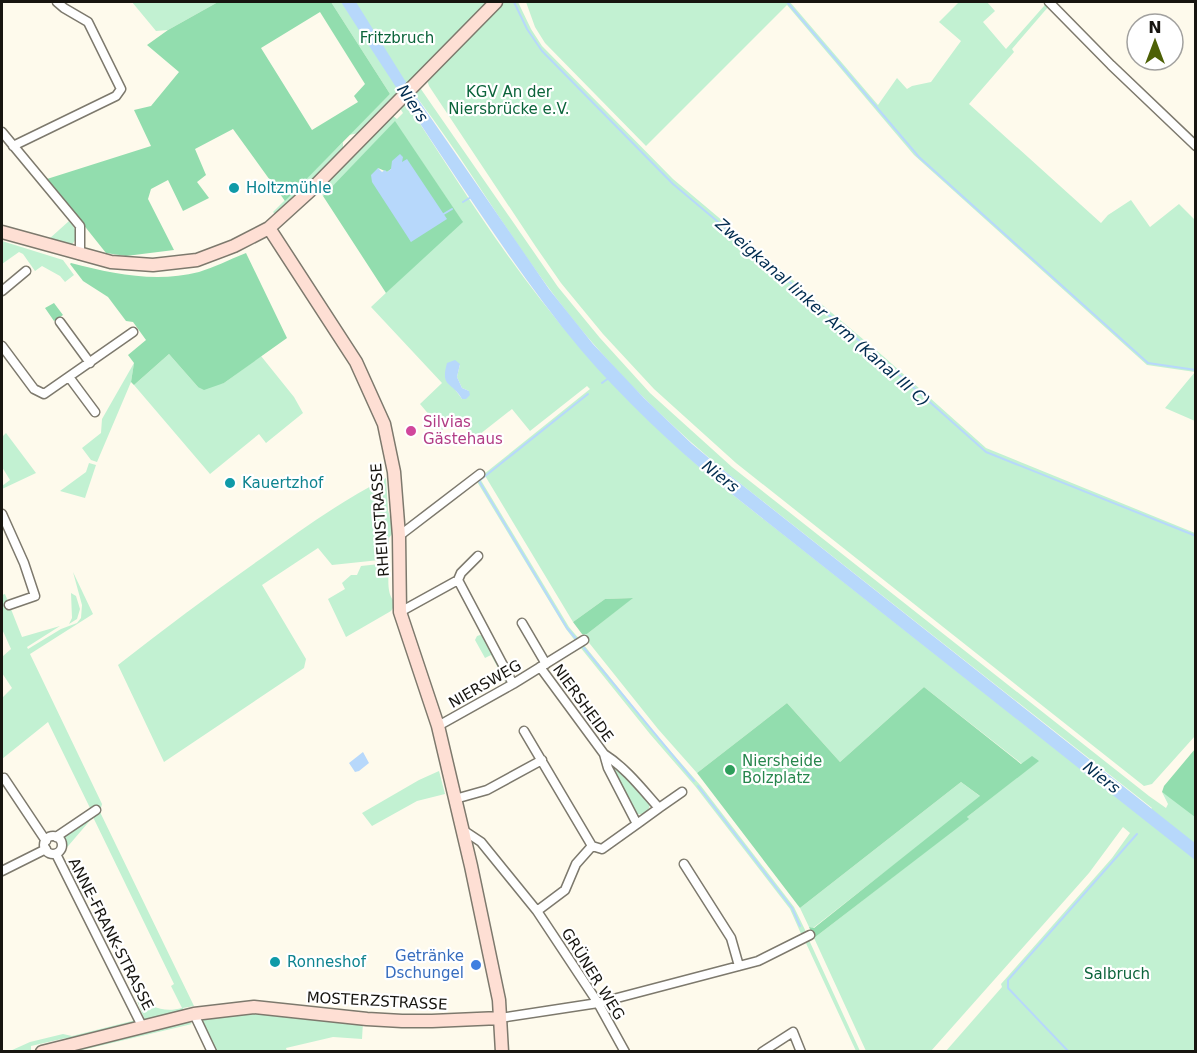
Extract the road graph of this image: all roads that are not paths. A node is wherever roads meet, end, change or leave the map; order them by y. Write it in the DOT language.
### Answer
graph roads {
  1 [pos="57,2"];
  2 [pos="496,2"];
  3 [pos="1049,2"];
  4 [pos="2,132"];
  5 [pos="13,146"];
  6 [pos="1196,146"];
  7 [pos="269,228"];
  8 [pos="2,232"];
  9 [pos="80,255"];
  10 [pos="26,271"];
  11 [pos="2,291"];
  12 [pos="60,322"];
  13 [pos="133,332"];
  14 [pos="2,346"];
  15 [pos="90,363"];
  16 [pos="69,377"];
  17 [pos="95,412"];
  18 [pos="480,474"];
  19 [pos="2,514"];
  20 [pos="399,536"];
  21 [pos="478,556"];
  22 [pos="458,580"];
  23 [pos="9,605"];
  24 [pos="400,612"];
  25 [pos="522,623"];
  26 [pos="584,640"];
  27 [pos="543,665"];
  28 [pos="513,684"];
  29 [pos="438,726"];
  30 [pos="524,731"];
  31 [pos="604,754"];
  32 [pos="542,760"];
  33 [pos="4,778"];
  34 [pos="682,792"];
  35 [pos="455,799"];
  36 [pos="659,808"];
  37 [pos="96,810"];
  38 [pos="637,824"];
  39 [pos="463,830"];
  40 [pos="56,837"];
  41 [pos="46,845"];
  42 [pos="592,846"];
  43 [pos="56,854"];
  44 [pos="684,864"];
  45 [pos="2,871"];
  46 [pos="537,911"];
  47 [pos="810,935"];
  48 [pos="739,966"];
  49 [pos="598,1003"];
  50 [pos="194,1014"];
  51 [pos="500,1018"];
  52 [pos="142,1026"];
  53 [pos="42,1052"];
  54 [pos="212,1052"];
  55 [pos="502,1052"];
  56 [pos="625,1052"];
  57 [pos="762,1052"];
  58 [pos="801,1052"];
  1 -- 5 [label="street"];
  2 -- 7 [label="street"];
  3 -- 6 [label="street"];
  4 -- 5 [label="street"];
  5 -- 9 [label="street"];
  7 -- 9 [label="street"];
  7 -- 20 [label="street, RHEINSTRASSE"];
  8 -- 9 [label="street"];
  10 -- 11 [label="street"];
  12 -- 15 [label="street"];
  13 -- 15 [label="street"];
  14 -- 16 [label="street"];
  15 -- 16 [label="street"];
  16 -- 17 [label="street"];
  18 -- 20 [label="street"];
  19 -- 23 [label="street"];
  20 -- 24 [label="street, RHEINSTRASSE"];
  21 -- 22 [label="street"];
  22 -- 24 [label="street"];
  22 -- 28 [label="street"];
  24 -- 29 [label="street, RHEINSTRASSE"];
  25 -- 27 [label="street, NIERSWEG"];
  26 -- 27 [label="street, NIERSWEG"];
  27 -- 28 [label="street, NIERSWEG"];
  27 -- 31 [label="street, NIERSHEIDE"];
  28 -- 29 [label="street, NIERSWEG"];
  29 -- 35 [label="street, RHEINSTRASSE"];
  30 -- 32 [label="street"];
  31 -- 36 [label="street, NIERSHEIDE"];
  31 -- 38 [label="street, NIERSHEIDE"];
  32 -- 35 [label="street"];
  32 -- 42 [label="street"];
  33 -- 41 [label="street, ANNE-FRANK-STRASSE"];
  34 -- 36 [label="street"];
  35 -- 39 [label="street, RHEINSTRASSE"];
  36 -- 38 [label="street"];
  37 -- 40 [label="street"];
  38 -- 42 [label="street"];
  39 -- 46 [label="street, GRÜNER WEG"];
  39 -- 51 [label="street, RHEINSTRASSE"];
  40 -- 41 [label="street"];
  40 -- 43 [label="street, ANNE-FRANK-STRASSE"];
  41 -- 43 [label="street, ANNE-FRANK-STRASSE"];
  41 -- 45 [label="street"];
  42 -- 46 [label="street"];
  43 -- 52 [label="street, ANNE-FRANK-STRASSE"];
  44 -- 48 [label="street"];
  46 -- 49 [label="street, GRÜNER WEG"];
  47 -- 48 [label="street, MOSTERZSTRASSE"];
  48 -- 49 [label="street, MOSTERZSTRASSE"];
  49 -- 51 [label="street, MOSTERZSTRASSE"];
  49 -- 56 [label="street, GRÜNER WEG"];
  50 -- 51 [label="street, MOSTERZSTRASSE"];
  50 -- 52 [label="street, MOSTERZSTRASSE"];
  50 -- 54 [label="street"];
  51 -- 55 [label="street, RHEINSTRASSE"];
  52 -- 53 [label="street, MOSTERZSTRASSE"];
  57 -- 58 [label="street"];
}
